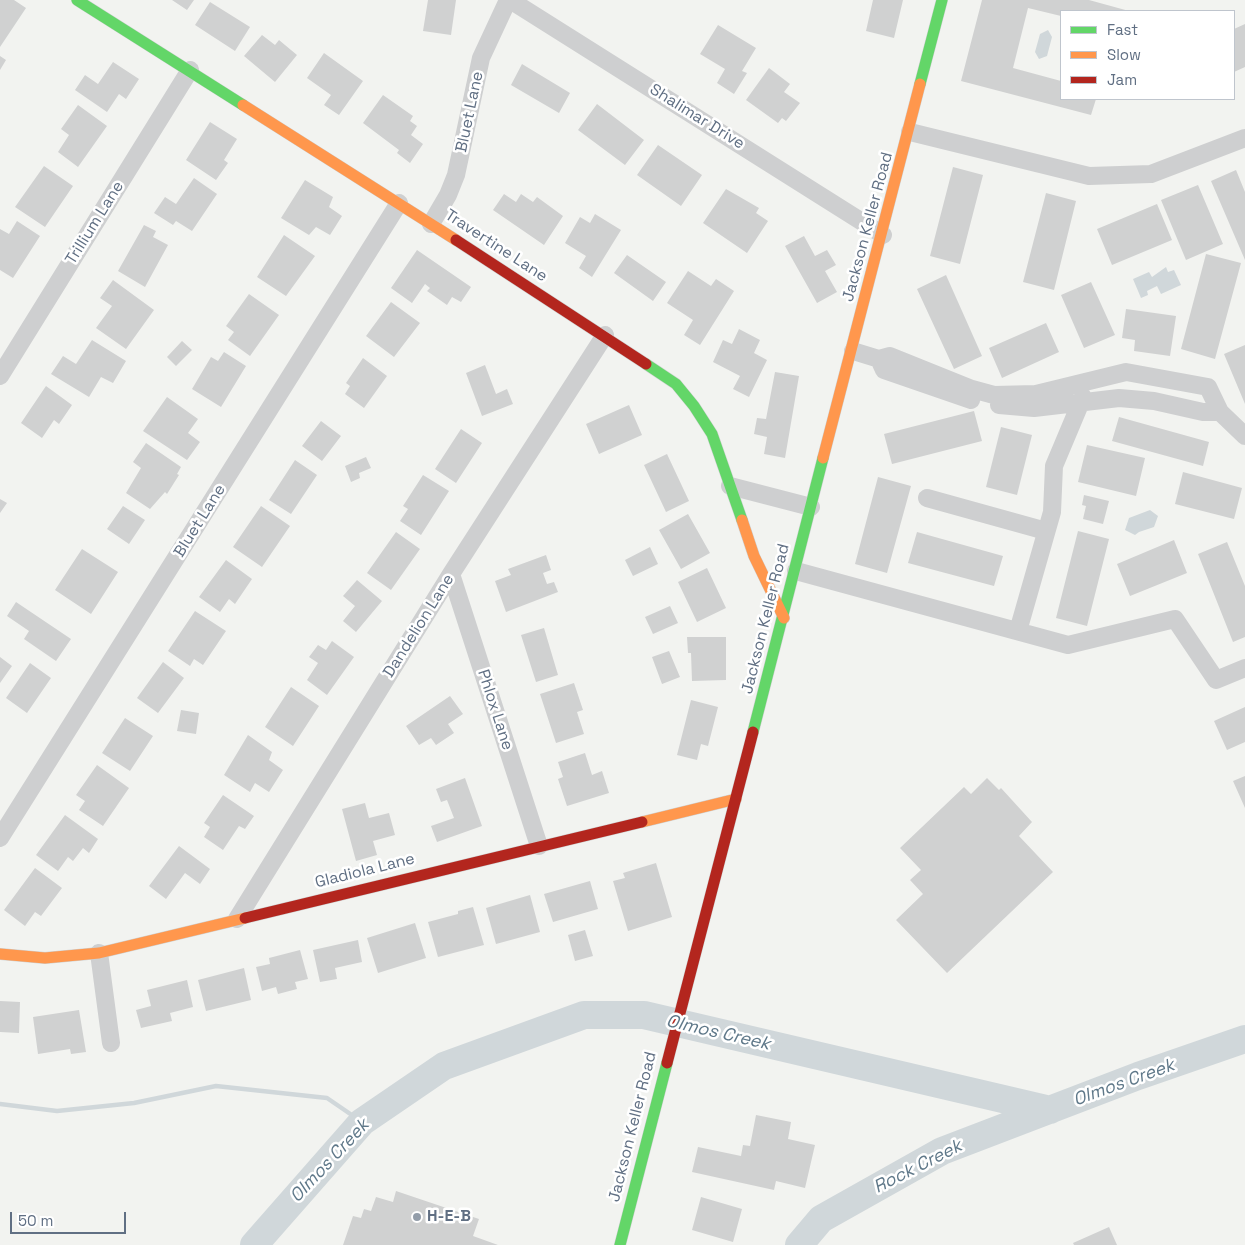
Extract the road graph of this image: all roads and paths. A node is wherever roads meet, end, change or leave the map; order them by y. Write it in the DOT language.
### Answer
graph roads {
  1 [pos="77,0"];
  2 [pos="509,0"];
  3 [pos="942,0"];
  4 [pos="190,70"];
  5 [pos="910,132"];
  6 [pos="1245,138"];
  7 [pos="399,203"];
  8 [pos="430,224"];
  9 [pos="883,235"];
  10 [pos="605,335"];
  11 [pos="853,351"];
  12 [pos="879,359"];
  13 [pos="0,376"];
  14 [pos="1160,378"];
  15 [pos="1092,380"];
  16 [pos="1060,388"];
  17 [pos="1154,401"];
  18 [pos="1070,405"];
  19 [pos="1220,412"];
  20 [pos="1245,436"];
  21 [pos="730,486"];
  22 [pos="926,498"];
  23 [pos="811,507"];
  24 [pos="1046,530"];
  25 [pos="796,571"];
  26 [pos="451,574"];
  27 [pos="784,618"];
  28 [pos="1018,631"];
  29 [pos="1245,668"];
  30 [pos="736,799"];
  31 [pos="0,838"];
  32 [pos="539,846"];
  33 [pos="237,919"];
  34 [pos="98,953"];
  35 [pos="0,954"];
  36 [pos="111,1043"];
  37 [pos="620,1245"];
  1 -- 4 [label="street, Travertine Lane"];
  2 -- 8 [label="street, Bluet Lane"];
  2 -- 9 [label="street, Shalimar Drive"];
  3 -- 5 [label="street, Jackson Keller Road"];
  4 -- 7 [label="street, Travertine Lane"];
  4 -- 13 [label="street, Trillium Lane"];
  5 -- 6 [label="street"];
  5 -- 9 [label="street, Jackson Keller Road"];
  7 -- 8 [label="street, Travertine Lane"];
  7 -- 31 [label="street, Bluet Lane"];
  8 -- 10 [label="street, Travertine Lane"];
  9 -- 11 [label="street, Jackson Keller Road"];
  10 -- 21 [label="street, Travertine Lane"];
  10 -- 26 [label="street, Dandelion Lane"];
  11 -- 12 [label="street"];
  11 -- 23 [label="street, Jackson Keller Road"];
  12 -- 16 [label="street"];
  12 -- 18 [label="street"];
  14 -- 15 [label="street"];
  14 -- 17 [label="street"];
  14 -- 19 [label="street"];
  15 -- 16 [label="street"];
  15 -- 18 [label="street"];
  16 -- 18 [label="street"];
  17 -- 18 [label="street"];
  17 -- 19 [label="street"];
  18 -- 24 [label="street"];
  19 -- 20 [label="street"];
  21 -- 23 [label="street"];
  21 -- 27 [label="street, Travertine Lane"];
  22 -- 24 [label="street"];
  23 -- 25 [label="street, Jackson Keller Road"];
  24 -- 28 [label="street"];
  25 -- 27 [label="street, Jackson Keller Road"];
  25 -- 28 [label="street"];
  26 -- 32 [label="street, Phlox Lane"];
  26 -- 33 [label="street, Dandelion Lane"];
  27 -- 30 [label="street, Jackson Keller Road"];
  28 -- 29 [label="street"];
  30 -- 32 [label="street, Gladiola Lane"];
  30 -- 37 [label="street, Jackson Keller Road"];
  32 -- 33 [label="street, Gladiola Lane"];
  33 -- 34 [label="street, Gladiola Lane"];
  34 -- 35 [label="street, Gladiola Lane"];
  34 -- 36 [label="street"];
}
